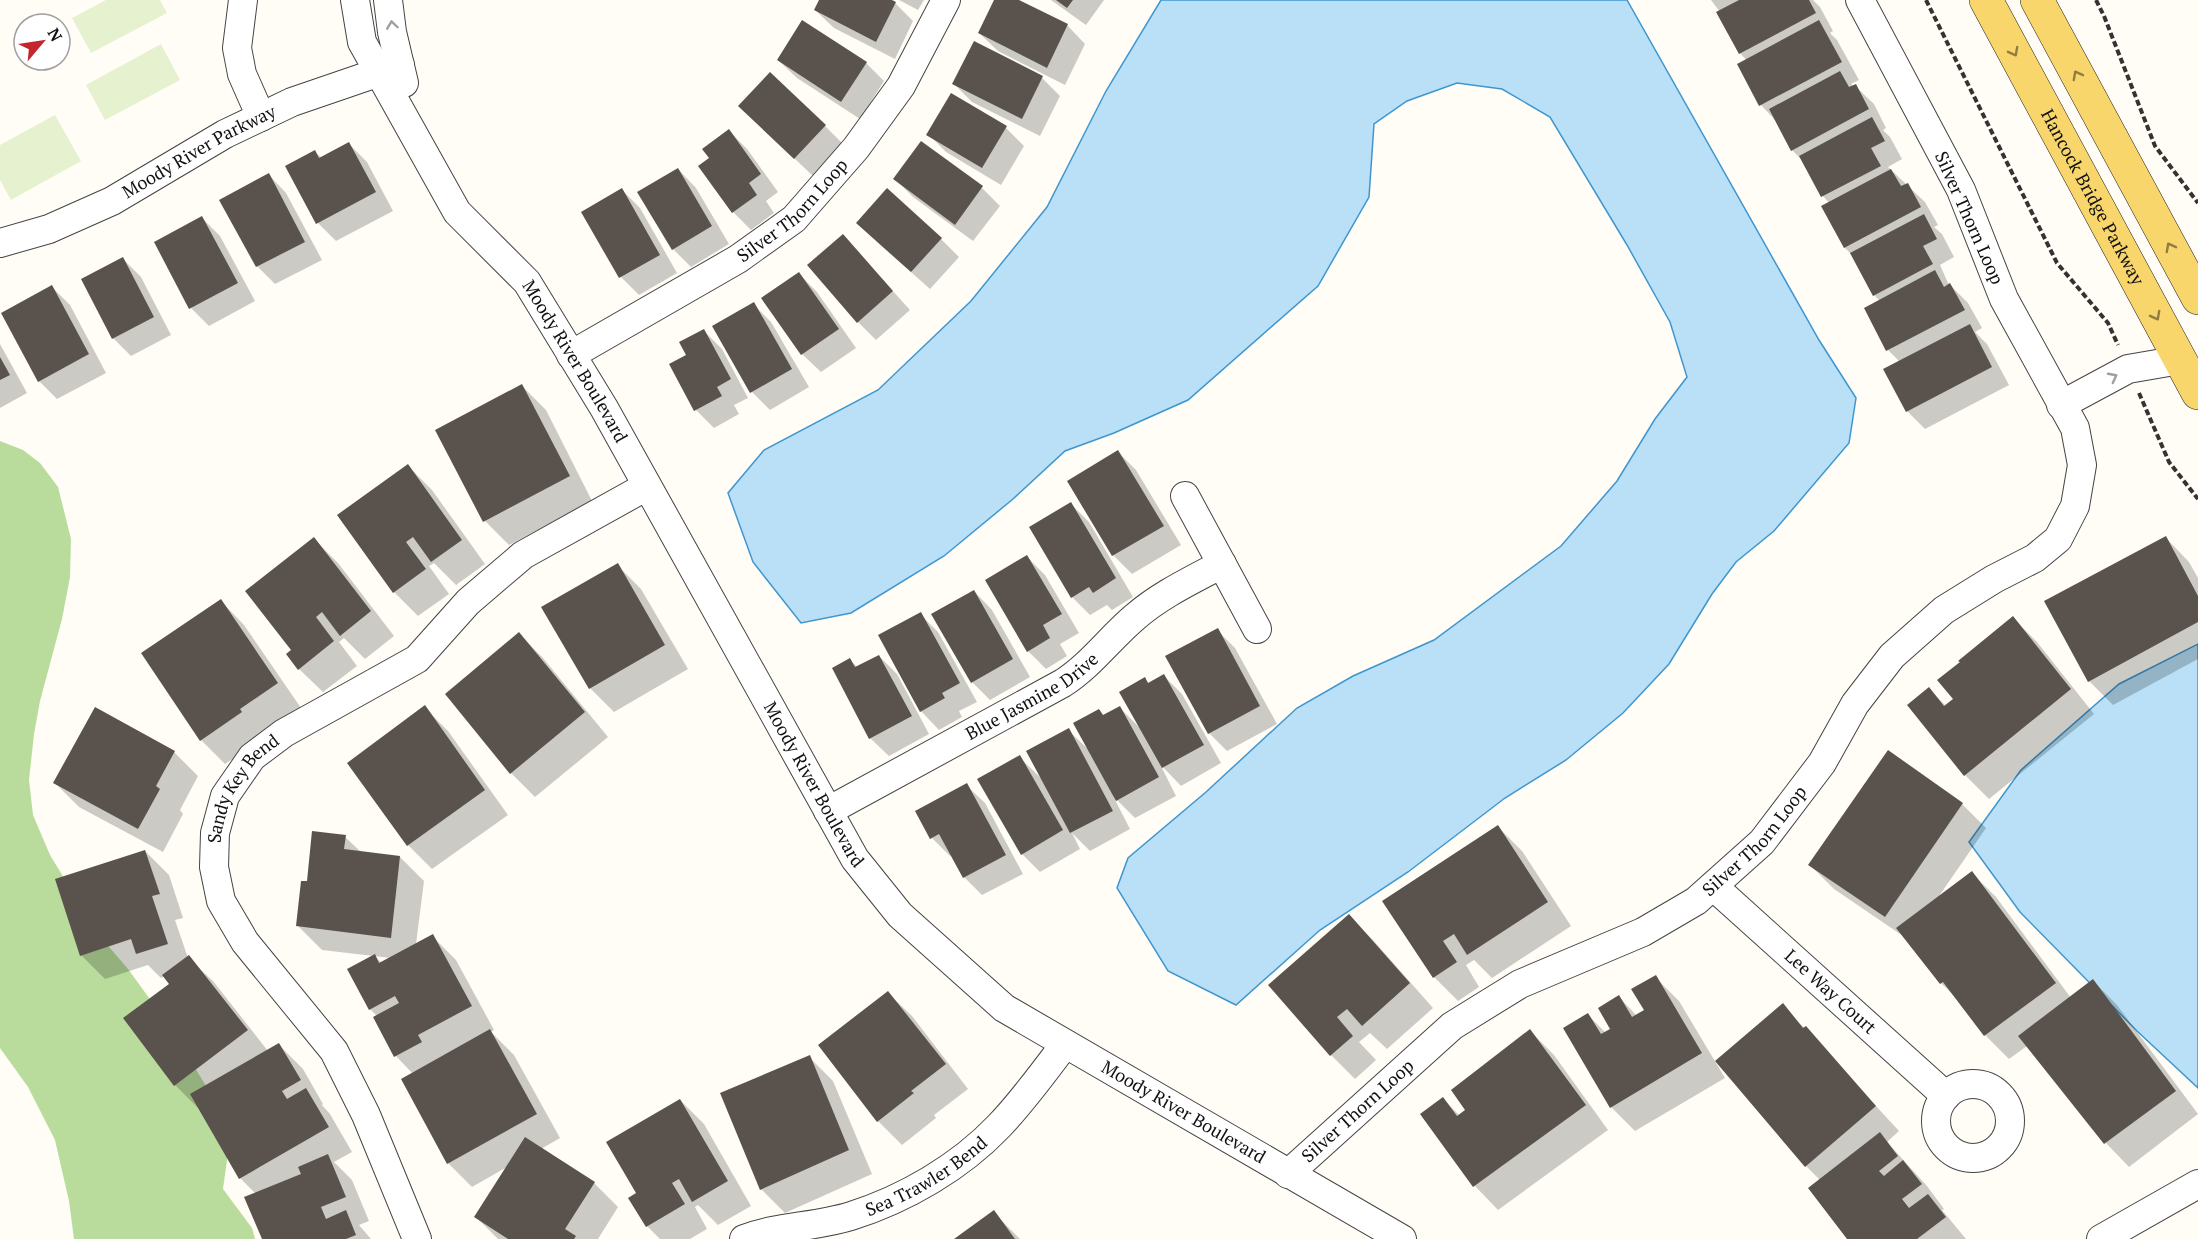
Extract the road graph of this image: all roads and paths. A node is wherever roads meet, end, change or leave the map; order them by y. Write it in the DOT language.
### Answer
graph roads {
  1 [pos="243,0"];
  2 [pos="355,0"];
  3 [pos="388,0"];
  4 [pos="946,0"];
  5 [pos="1860,0"];
  6 [pos="1926,0"];
  7 [pos="1986,0"];
  8 [pos="2037,0"];
  9 [pos="2096,0"];
  10 [pos="390,69"];
  11 [pos="261,117"];
  12 [pos="2198,203"];
  13 [pos="0,243"];
  14 [pos="2198,298"];
  15 [pos="571,355"];
  16 [pos="2180,360"];
  17 [pos="2128,369"];
  18 [pos="2198,393"];
  19 [pos="2061,405"];
  20 [pos="647,486"];
  21 [pos="1185,496"];
  22 [pos="2198,499"];
  23 [pos="1222,564"];
  24 [pos="1257,629"];
  25 [pos="828,811"];
  26 [pos="1713,886"];
  27 [pos="1065,1044"];
  28 [pos="1946,1096"];
  29 [pos="1288,1174"];
  30 [pos="2198,1184"];
  31 [pos="831,1230"];
  32 [pos="2106,1238"];
  33 [pos="417,1239"];
  34 [pos="744,1239"];
  35 [pos="1402,1239"];
  1 -- 11 [label="street"];
  2 -- 10 [label="street, Moody River Boulevard"];
  10 -- 3 [label="street, Moody River Boulevard, one-way"];
  4 -- 15 [label="street, Silver Thorn Loop"];
  5 -- 19 [label="street, Silver Thorn Loop"];
  6 -- 17 [label="path"];
  7 -- 16 [label="main road, Hancock Bridge Parkway, one-way"];
  14 -- 8 [label="main road, one-way"];
  9 -- 12 [label="path"];
  10 -- 11 [label="street, Moody River Parkway"];
  10 -- 15 [label="street, Moody River Boulevard"];
  11 -- 13 [label="street, Moody River Parkway"];
  15 -- 20 [label="street, Moody River Boulevard"];
  16 -- 17 [label="street"];
  16 -- 18 [label="main road, Hancock Bridge Parkway"];
  19 -- 17 [label="street, one-way"];
  17 -- 22 [label="path"];
  19 -- 26 [label="street, Silver Thorn Loop"];
  20 -- 25 [label="street, Moody River Boulevard"];
  20 -- 33 [label="street, Sandy Key Bend"];
  21 -- 23 [label="street"];
  23 -- 24 [label="street"];
  23 -- 25 [label="street, Blue Jasmine Drive"];
  25 -- 27 [label="street, Moody River Boulevard"];
  26 -- 28 [label="street, Lee Way Court"];
  26 -- 29 [label="street, Silver Thorn Loop"];
  27 -- 29 [label="street, Moody River Boulevard"];
  27 -- 31 [label="street, Sea Trawler Bend"];
  29 -- 35 [label="street, Moody River Boulevard"];
  30 -- 32 [label="street"];
  31 -- 34 [label="street, Sea Trawler Bend"];
}
